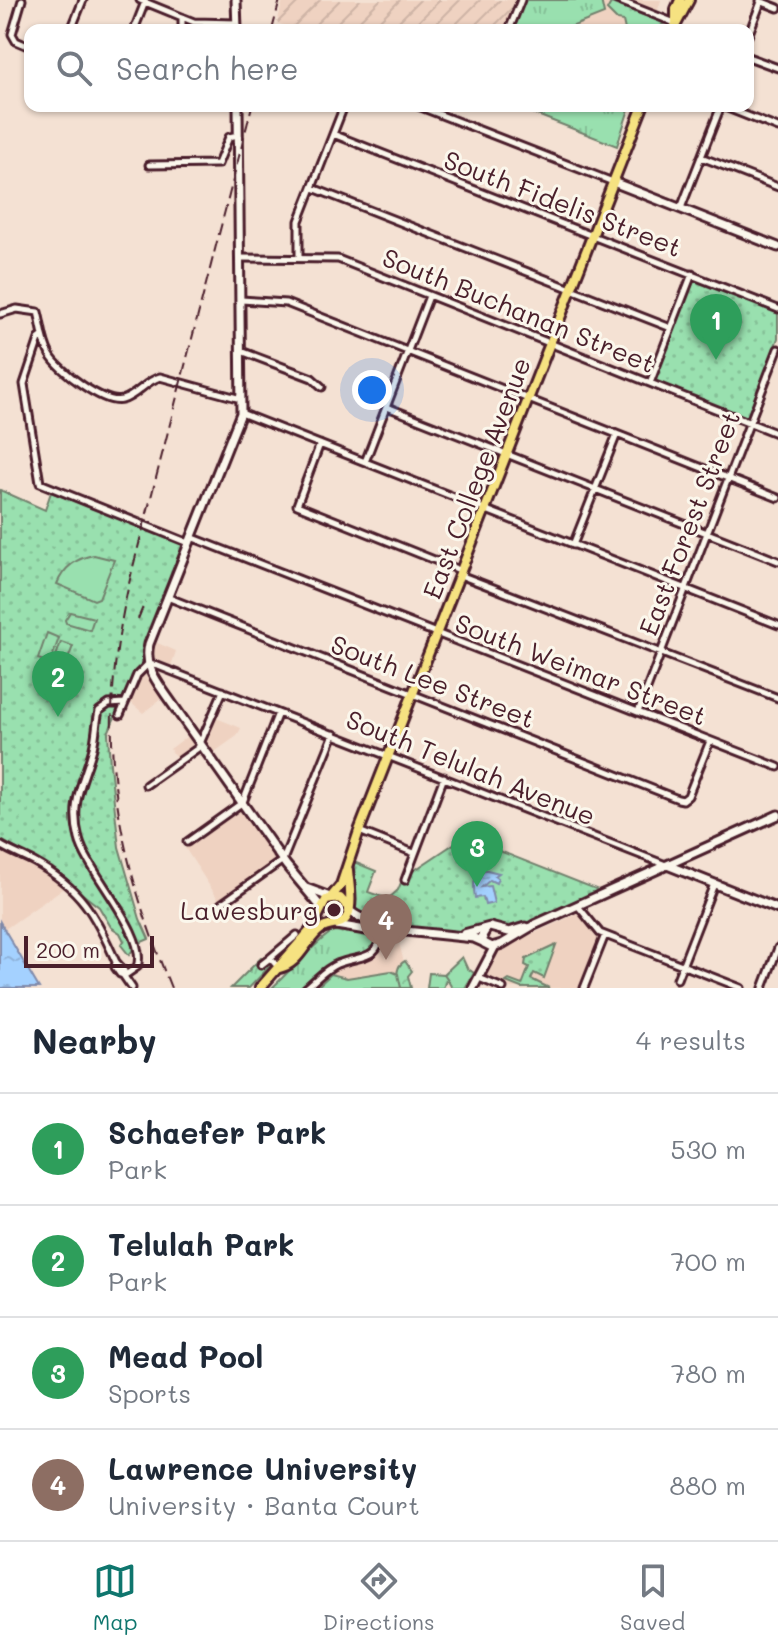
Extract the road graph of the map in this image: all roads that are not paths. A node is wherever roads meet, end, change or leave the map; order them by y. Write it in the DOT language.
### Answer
graph roads {
  1 [pos="22,0"];
  2 [pos="83,0"];
  3 [pos="236,0"];
  4 [pos="521,0"];
  5 [pos="617,0"];
  6 [pos="680,0"];
  7 [pos="689,0"];
  8 [pos="143,1"];
  9 [pos="760,1"];
  10 [pos="778,8"];
  11 [pos="182,17"];
  12 [pos="73,24"];
  13 [pos="136,24"];
  14 [pos="182,24"];
  15 [pos="216,24"];
  16 [pos="237,24"];
  17 [pos="511,24"];
  18 [pos="669,24"];
  19 [pos="675,24"];
  20 [pos="677,24"];
  21 [pos="752,24"];
  22 [pos="24,44"];
  23 [pos="754,59"];
  24 [pos="778,68"];
  25 [pos="238,112"];
  26 [pos="342,112"];
  27 [pos="433,112"];
  28 [pos="641,112"];
  29 [pos="720,112"];
  30 [pos="737,112"];
  31 [pos="778,128"];
  32 [pos="333,134"];
  33 [pos="238,135"];
  34 [pos="701,157"];
  35 [pos="149,165"];
  36 [pos="613,182"];
  37 [pos="778,187"];
  38 [pos="313,188"];
  39 [pos="681,208"];
  40 [pos="593,235"];
  41 [pos="778,247"];
  42 [pos="239,258"];
  43 [pos="299,258"];
  44 [pos="692,274"];
  45 [pos="572,289"];
  46 [pos="429,296"];
  47 [pos="241,300"];
  48 [pos="778,309"];
  49 [pos="0,314"];
  50 [pos="671,328"];
  51 [pos="43,336"];
  52 [pos="550,344"];
  53 [pos="778,349"];
  54 [pos="241,351"];
  55 [pos="408,351"];
  56 [pos="775,368"];
  57 [pos="650,383"];
  58 [pos="322,387"];
  59 [pos="241,399"];
  60 [pos="528,399"];
  61 [pos="387,407"];
  62 [pos="241,413"];
  63 [pos="749,423"];
  64 [pos="617,434"];
  65 [pos="778,434"];
  66 [pos="320,444"];
  67 [pos="507,455"];
  68 [pos="365,462"];
  69 [pos="728,478"];
  70 [pos="596,489"];
  71 [pos="778,498"];
  72 [pos="485,510"];
  73 [pos="706,533"];
  74 [pos="190,540"];
  75 [pos="573,545"];
  76 [pos="778,561"];
  77 [pos="461,573"];
  78 [pos="685,588"];
  79 [pos="167,597"];
  80 [pos="778,625"];
  81 [pos="437,633"];
  82 [pos="660,652"];
  83 [pos="148,664"];
  84 [pos="223,691"];
  85 [pos="413,695"];
  86 [pos="778,698"];
  87 [pos="126,702"];
  88 [pos="638,712"];
  89 [pos="278,713"];
  90 [pos="120,715"];
  91 [pos="334,734"];
  92 [pos="710,741"];
  93 [pos="202,743"];
  94 [pos="389,756"];
  95 [pos="778,767"];
  96 [pos="444,777"];
  97 [pos="146,785"];
  98 [pos="243,802"];
  99 [pos="778,815"];
  100 [pos="359,831"];
  101 [pos="187,842"];
  102 [pos="0,845"];
  103 [pos="414,853"];
  104 [pos="283,860"];
  105 [pos="348,865"];
  106 [pos="667,865"];
  107 [pos="405,880"];
  108 [pos="714,884"];
  109 [pos="306,888"];
  110 [pos="330,897"];
  111 [pos="221,904"];
  112 [pos="578,906"];
  113 [pos="321,908"];
  114 [pos="349,909"];
  115 [pos="778,909"];
  116 [pos="334,924"];
  117 [pos="534,925"];
  118 [pos="487,928"];
  119 [pos="380,929"];
  120 [pos="499,929"];
  121 [pos="297,935"];
  122 [pos="605,935"];
  123 [pos="459,937"];
  124 [pos="484,942"];
  125 [pos="496,946"];
  126 [pos="778,948"];
  127 [pos="270,958"];
  128 [pos="261,965"];
  129 [pos="682,965"];
  130 [pos="279,968"];
  131 [pos="124,976"];
  132 [pos="480,976"];
  133 [pos="677,979"];
  134 [pos="132,988"];
  135 [pos="260,988"];
  136 [pos="306,988"];
  137 [pos="473,988"];
  138 [pos="503,988"];
  139 [pos="584,988"];
  140 [pos="741,988"];
  141 [pos="763,988"];
  1 -- 22 [label="street"];
  2 -- 12 [label="street"];
  3 -- 16 [label="street"];
  4 -- 17 [label="street"];
  5 -- 18 [label="street"];
  6 -- 19 [label="main road"];
  7 -- 20 [label="main road"];
  8 -- 11 [label="street"];
  8 -- 13 [label="street"];
  9 -- 10 [label="street"];
  9 -- 21 [label="street"];
  11 -- 14 [label="street"];
  11 -- 15 [label="street"];
  23 -- 24 [label="street"];
  25 -- 33 [label="street"];
  26 -- 32 [label="street"];
  27 -- 36 [label="street"];
  28 -- 36 [label="main road, East College Avenue"];
  29 -- 34 [label="street"];
  30 -- 31 [label="street"];
  32 -- 38 [label="street"];
  32 -- 40 [label="street, South Fidelis Street"];
  33 -- 35 [label="street"];
  33 -- 42 [label="street"];
  34 -- 37 [label="street"];
  34 -- 39 [label="street"];
  36 -- 39 [label="street"];
  36 -- 40 [label="main road, East College Avenue"];
  38 -- 43 [label="street"];
  38 -- 45 [label="street"];
  39 -- 41 [label="street"];
  40 -- 44 [label="street, South Fidelis Street"];
  40 -- 45 [label="main road, East College Avenue"];
  42 -- 43 [label="street, South Buchanan Street"];
  42 -- 47 [label="street"];
  43 -- 46 [label="street, South Buchanan Street"];
  44 -- 48 [label="street, South Fidelis Street"];
  44 -- 50 [label="street"];
  45 -- 50 [label="street"];
  45 -- 52 [label="main road, East College Avenue"];
  46 -- 52 [label="street, South Buchanan Street"];
  46 -- 55 [label="street"];
  47 -- 54 [label="street"];
  47 -- 55 [label="street"];
  49 -- 51 [label="street"];
  50 -- 57 [label="street"];
  51 -- 59 [label="street"];
  51 -- 74 [label="street, South Weimar Street"];
  52 -- 57 [label="street, South Buchanan Street"];
  52 -- 60 [label="main road, East College Avenue"];
  53 -- 56 [label="street, East Forest Street"];
  54 -- 58 [label="street"];
  54 -- 59 [label="street"];
  55 -- 60 [label="street"];
  55 -- 61 [label="street"];
  56 -- 63 [label="street, East Forest Street"];
  57 -- 63 [label="street, South Buchanan Street"];
  59 -- 62 [label="street"];
  60 -- 64 [label="street"];
  60 -- 67 [label="main road, East College Avenue"];
  61 -- 67 [label="street"];
  61 -- 68 [label="street"];
  62 -- 66 [label="street"];
  62 -- 74 [label="street"];
  63 -- 65 [label="street, South Buchanan Street"];
  63 -- 69 [label="street, East Forest Street"];
  64 -- 69 [label="street"];
  64 -- 70 [label="street"];
  66 -- 68 [label="street"];
  66 -- 77 [label="street"];
  67 -- 70 [label="street"];
  67 -- 72 [label="main road, East College Avenue"];
  68 -- 72 [label="street"];
  69 -- 71 [label="street"];
  69 -- 73 [label="street, East Forest Street"];
  70 -- 73 [label="street"];
  70 -- 75 [label="street"];
  72 -- 75 [label="street"];
  72 -- 77 [label="main road, East College Avenue"];
  73 -- 76 [label="street"];
  73 -- 78 [label="street, East Forest Street"];
  74 -- 79 [label="street"];
  74 -- 81 [label="street, South Weimar Street"];
  75 -- 78 [label="street"];
  77 -- 81 [label="main road, East College Avenue"];
  77 -- 82 [label="street"];
  78 -- 80 [label="street"];
  78 -- 82 [label="street, East Forest Street"];
  79 -- 83 [label="street"];
  79 -- 85 [label="street, South Lee Street"];
  81 -- 85 [label="main road, East College Avenue"];
  81 -- 88 [label="street, South Weimar Street"];
  82 -- 86 [label="street"];
  82 -- 88 [label="street, East Forest Street"];
  83 -- 84 [label="street, South Telulah Avenue"];
  83 -- 87 [label="street"];
  83 -- 93 [label="street"];
  84 -- 89 [label="street, South Telulah Avenue"];
  84 -- 93 [label="street"];
  85 -- 92 [label="street, South Lee Street"];
  85 -- 94 [label="main road, East College Avenue"];
  87 -- 90 [label="street"];
  87 -- 131 [label="street"];
  88 -- 92 [label="street, South Weimar Street"];
  89 -- 91 [label="street, South Telulah Avenue"];
  89 -- 98 [label="street"];
  91 -- 94 [label="street, South Telulah Avenue"];
  91 -- 104 [label="street"];
  92 -- 95 [label="street, South Weimar Street"];
  93 -- 97 [label="street"];
  93 -- 98 [label="street"];
  94 -- 96 [label="street, South Telulah Avenue"];
  94 -- 100 [label="main road, East College Avenue"];
  96 -- 103 [label="street"];
  96 -- 106 [label="street, South Telulah Avenue"];
  98 -- 101 [label="street"];
  98 -- 104 [label="street"];
  99 -- 106 [label="street"];
  100 -- 103 [label="street"];
  100 -- 105 [label="main road, East College Avenue"];
  102 -- 131 [label="street"];
  103 -- 107 [label="street"];
  104 -- 109 [label="street"];
  104 -- 111 [label="street"];
  105 -- 110 [label="main road, East College Avenue"];
  105 -- 114 [label="main road, East College Avenue"];
  106 -- 108 [label="street, South Telulah Avenue"];
  106 -- 112 [label="street"];
  108 -- 115 [label="street, South Telulah Avenue"];
  108 -- 129 [label="street"];
  109 -- 110 [label="street"];
  109 -- 113 [label="street"];
  110 -- 113 [label="main road"];
  110 -- 114 [label="main road"];
  112 -- 117 [label="street"];
  112 -- 122 [label="street"];
  113 -- 116 [label="main road"];
  113 -- 130 [label="main road"];
  114 -- 116 [label="main road"];
  114 -- 119 [label="street"];
  116 -- 119 [label="street"];
  116 -- 130 [label="main road"];
  117 -- 120 [label="street"];
  117 -- 125 [label="street"];
  118 -- 120 [label="street"];
  118 -- 123 [label="street"];
  118 -- 124 [label="street"];
  119 -- 123 [label="street"];
  119 -- 136 [label="street"];
  120 -- 125 [label="street"];
  121 -- 127 [label="street"];
  122 -- 129 [label="street"];
  122 -- 139 [label="street"];
  123 -- 124 [label="street"];
  124 -- 125 [label="street"];
  124 -- 132 [label="street"];
  125 -- 132 [label="street"];
  126 -- 141 [label="street"];
  127 -- 128 [label="street"];
  127 -- 130 [label="street"];
  129 -- 133 [label="street"];
  129 -- 140 [label="street"];
  130 -- 135 [label="main road"];
  131 -- 134 [label="street"];
  132 -- 137 [label="street"];
  132 -- 138 [label="street"];
}
